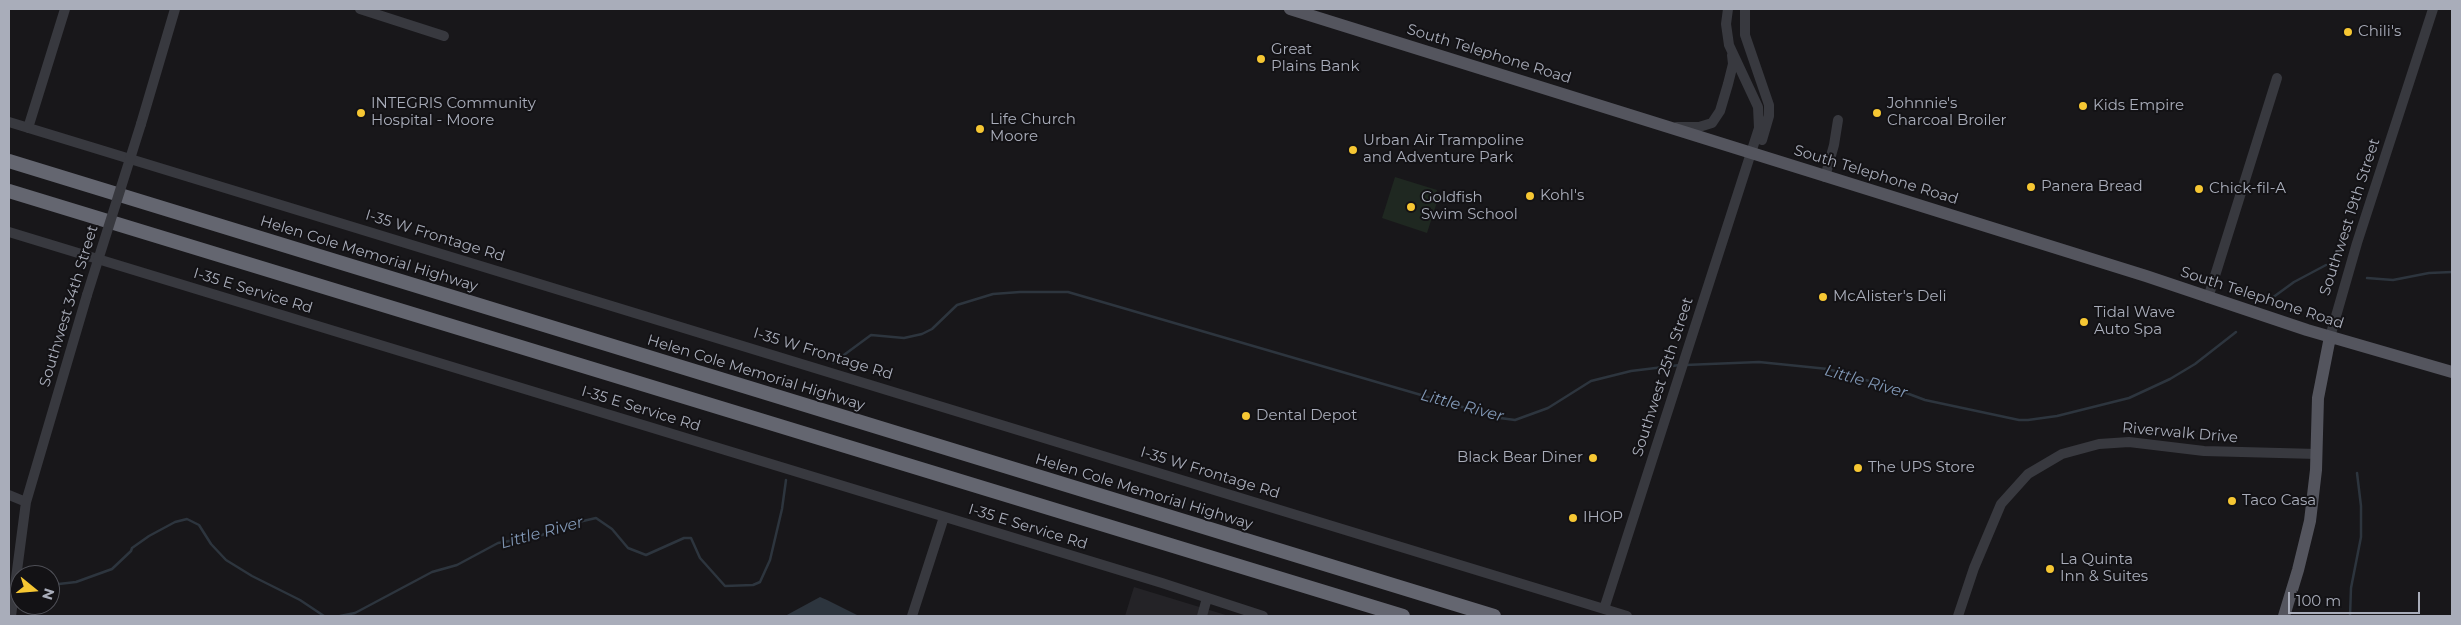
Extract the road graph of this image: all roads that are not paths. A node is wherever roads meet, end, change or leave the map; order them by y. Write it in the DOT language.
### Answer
graph roads {
  1 [pos="65,9"];
  2 [pos="175,9"];
  3 [pos="360,9"];
  4 [pos="1290,9"];
  5 [pos="1728,9"];
  6 [pos="1745,9"];
  7 [pos="2433,9"];
  8 [pos="444,36"];
  9 [pos="1731,49"];
  10 [pos="2277,78"];
  11 [pos="1838,120"];
  12 [pos="9,122"];
  13 [pos="28,128"];
  14 [pos="1669,128"];
  15 [pos="1750,154"];
  16 [pos="9,161"];
  17 [pos="1825,177"];
  18 [pos="9,191"];
  19 [pos="9,232"];
  20 [pos="2208,298"];
  21 [pos="2330,337"];
  22 [pos="2452,372"];
  23 [pos="2317,454"];
  24 [pos="9,495"];
  25 [pos="26,502"];
  26 [pos="944,517"];
  27 [pos="16,565"];
  28 [pos="1207,598"];
  29 [pos="1604,609"];
  30 [pos="912,616"];
  31 [pos="1202,616"];
  32 [pos="1263,616"];
  33 [pos="1403,616"];
  34 [pos="1494,616"];
  35 [pos="1628,616"];
  36 [pos="1958,616"];
  37 [pos="2284,616"];
  1 -- 13 [label="street"];
  2 -- 25 [label="street, Southwest 34th Street, bridge"];
  3 -- 8 [label="street"];
  4 -- 14 [label="main road, South Telephone Road"];
  5 -- 9 [label="street"];
  6 -- 15 [label="street"];
  7 -- 21 [label="street, Southwest 19th Street"];
  9 -- 14 [label="street"];
  9 -- 15 [label="street, Southwest 25th Street"];
  10 -- 20 [label="street"];
  11 -- 17 [label="street"];
  12 -- 13 [label="street, I-35 W Frontage Rd"];
  13 -- 29 [label="street, I-35 W Frontage Rd"];
  14 -- 15 [label="main road, South Telephone Road"];
  15 -- 17 [label="main road, South Telephone Road"];
  15 -- 29 [label="street, Southwest 25th Street"];
  16 -- 34 [label="highway, Helen Cole Memorial Highway"];
  17 -- 20 [label="main road, South Telephone Road"];
  18 -- 33 [label="highway"];
  19 -- 26 [label="street, I-35 E Service Rd"];
  20 -- 21 [label="main road, South Telephone Road"];
  21 -- 22 [label="main road, South Telephone Road"];
  21 -- 23 [label="main road, Southwest 19th Street"];
  23 -- 36 [label="street, Riverwalk Drive"];
  23 -- 37 [label="main road, Southwest 19th Street"];
  24 -- 25 [label="street"];
  25 -- 27 [label="street, Southwest 34th Street"];
  26 -- 28 [label="street, I-35 E Service Rd"];
  26 -- 30 [label="street"];
  28 -- 31 [label="street"];
  28 -- 32 [label="street, I-35 E Service Rd"];
  29 -- 35 [label="street, I-35 W Frontage Rd"];
}
